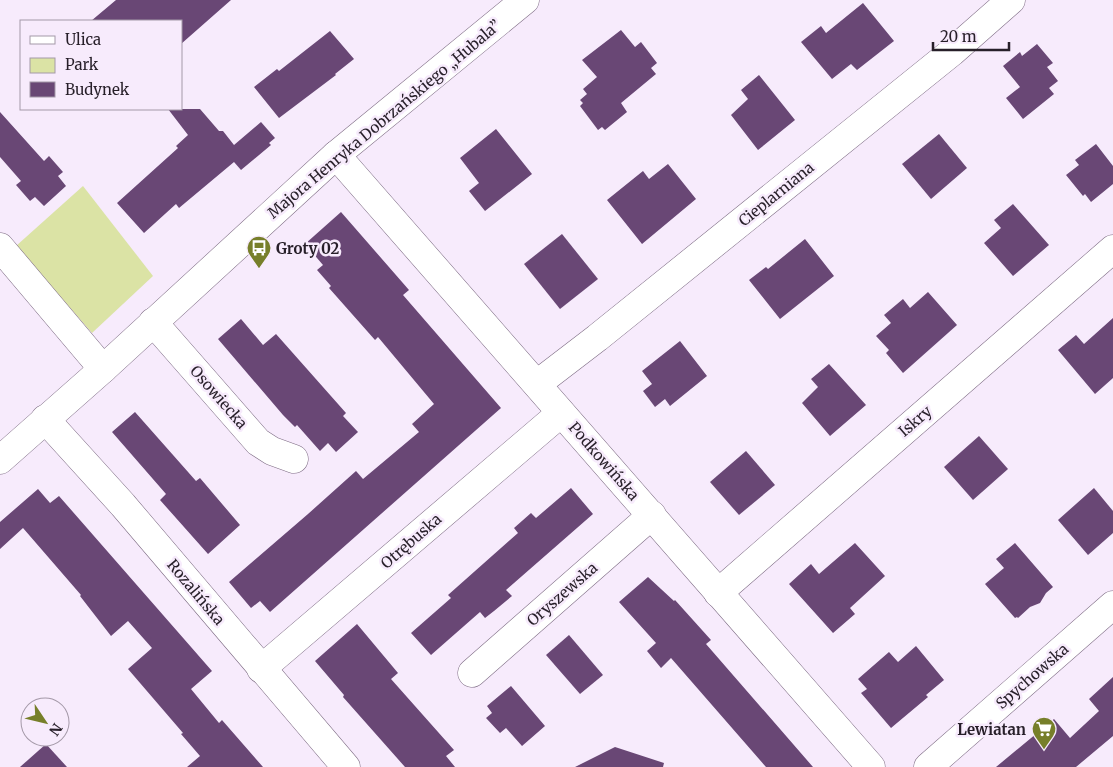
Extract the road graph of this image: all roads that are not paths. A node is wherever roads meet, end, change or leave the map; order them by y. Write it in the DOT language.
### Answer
graph roads {
  1 [pos="525,0"];
  2 [pos="1011,0"];
  3 [pos="336,154"];
  4 [pos="0,247"];
  5 [pos="1113,249"];
  6 [pos="153,322"];
  7 [pos="103,369"];
  8 [pos="537,384"];
  9 [pos="561,412"];
  10 [pos="45,419"];
  11 [pos="294,459"];
  12 [pos="0,460"];
  13 [pos="652,515"];
  14 [pos="718,593"];
  15 [pos="1113,605"];
  16 [pos="261,669"];
  17 [pos="472,674"];
  18 [pos="340,765"];
  19 [pos="871,767"];
  20 [pos="928,767"];
  1 -- 3 [label="street, Majora Henryka Dobrzańskiego „Hubala”"];
  2 -- 8 [label="street, Cieplarniana"];
  3 -- 6 [label="street, Majora Henryka Dobrzańskiego „Hubala”"];
  3 -- 8 [label="street, Podkowińska"];
  4 -- 7 [label="street"];
  5 -- 14 [label="street, Iskry"];
  6 -- 7 [label="street, Majora Henryka Dobrzańskiego „Hubala”"];
  6 -- 11 [label="street, Osowiecka"];
  7 -- 10 [label="street, Majora Henryka Dobrzańskiego „Hubala”"];
  8 -- 9 [label="street, Podkowińska"];
  9 -- 13 [label="street, Podkowińska"];
  9 -- 16 [label="street, Otrębuska"];
  10 -- 12 [label="street, Majora Henryka Dobrzańskiego „Hubala”"];
  10 -- 16 [label="street, Rozalińska"];
  13 -- 14 [label="street, Podkowińska"];
  13 -- 17 [label="street, Oryszewska"];
  14 -- 19 [label="street, Podkowińska"];
  15 -- 20 [label="street, Spychowska"];
  16 -- 18 [label="street, Rozalińska"];
}
